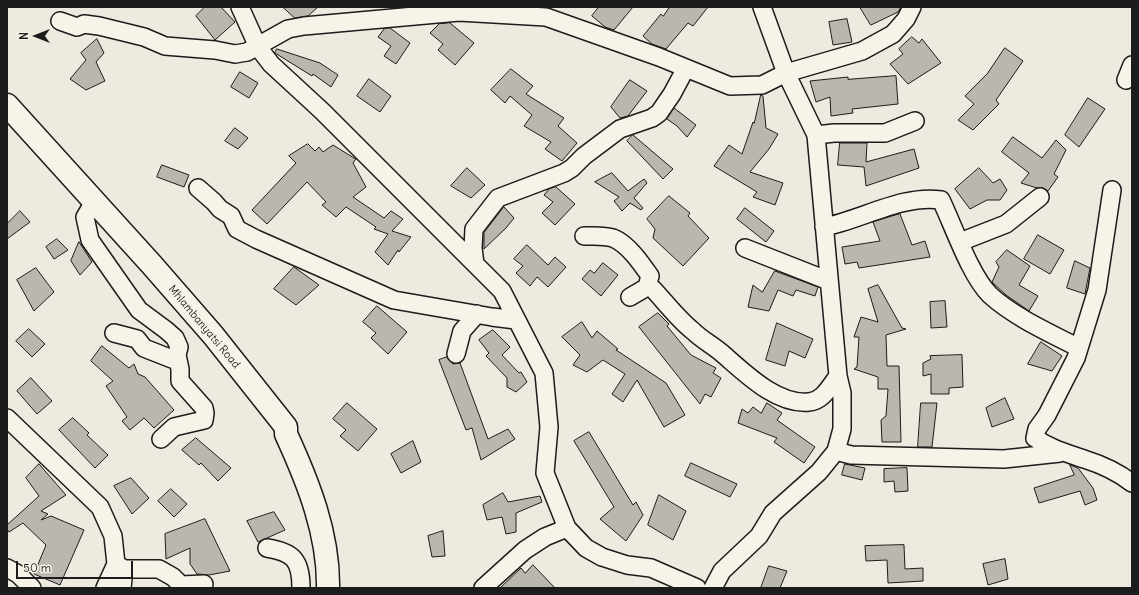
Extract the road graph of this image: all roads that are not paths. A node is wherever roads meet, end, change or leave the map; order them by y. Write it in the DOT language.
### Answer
graph roads {
  1 [pos="240,7"];
  2 [pos="528,7"];
  3 [pos="762,7"];
  4 [pos="912,7"];
  5 [pos="546,17"];
  6 [pos="60,21"];
  7 [pos="258,47"];
  8 [pos="686,68"];
  9 [pos="786,74"];
  10 [pos="7,105"];
  11 [pos="915,121"];
  12 [pos="816,135"];
  13 [pos="198,188"];
  14 [pos="1112,190"];
  15 [pos="1040,197"];
  16 [pos="94,202"];
  17 [pos="824,227"];
  18 [pos="584,236"];
  19 [pos="960,242"];
  20 [pos="745,248"];
  21 [pos="475,264"];
  22 [pos="829,281"];
  23 [pos="647,287"];
  24 [pos="630,296"];
  25 [pos="477,314"];
  26 [pos="516,320"];
  27 [pos="114,333"];
  28 [pos="1079,348"];
  29 [pos="456,354"];
  30 [pos="177,355"];
  31 [pos="838,376"];
  32 [pos="7,418"];
  33 [pos="1035,438"];
  34 [pos="161,439"];
  35 [pos="836,451"];
  36 [pos="1062,453"];
  37 [pos="1004,460"];
  38 [pos="1132,483"];
  39 [pos="567,528"];
  40 [pos="267,548"];
  41 [pos="120,566"];
  42 [pos="7,568"];
  43 [pos="204,584"];
  44 [pos="32,588"];
  45 [pos="105,588"];
  46 [pos="122,588"];
  47 [pos="301,588"];
  48 [pos="328,588"];
  49 [pos="483,588"];
  50 [pos="697,588"];
  51 [pos="713,588"];
  1 -- 7 [label="street"];
  2 -- 5 [label="street"];
  3 -- 9 [label="street"];
  4 -- 9 [label="street"];
  5 -- 7 [label="street"];
  5 -- 8 [label="street"];
  6 -- 7 [label="street"];
  7 -- 21 [label="street"];
  8 -- 9 [label="street"];
  8 -- 21 [label="street"];
  9 -- 12 [label="street"];
  10 -- 16 [label="main road, Mhlambanyatsi Road"];
  11 -- 12 [label="street"];
  12 -- 17 [label="street"];
  13 -- 25 [label="street"];
  14 -- 28 [label="street"];
  15 -- 19 [label="street"];
  16 -- 30 [label="street"];
  16 -- 48 [label="main road, Mhlambanyatsi Road"];
  17 -- 19 [label="street"];
  17 -- 22 [label="street"];
  18 -- 23 [label="street"];
  19 -- 28 [label="street"];
  20 -- 22 [label="street"];
  21 -- 26 [label="street"];
  22 -- 31 [label="street"];
  23 -- 24 [label="street"];
  23 -- 31 [label="street"];
  25 -- 26 [label="street"];
  25 -- 29 [label="street"];
  26 -- 39 [label="street"];
  27 -- 30 [label="street"];
  28 -- 33 [label="street"];
  30 -- 34 [label="street"];
  31 -- 35 [label="street"];
  32 -- 41 [label="street"];
  33 -- 36 [label="street"];
  33 -- 37 [label="street"];
  35 -- 37 [label="street"];
  35 -- 51 [label="street"];
  36 -- 37 [label="street"];
  36 -- 38 [label="street"];
  39 -- 49 [label="street"];
  39 -- 50 [label="street"];
  40 -- 47 [label="street"];
  41 -- 43 [label="street"];
  41 -- 45 [label="street"];
  41 -- 46 [label="street"];
  42 -- 44 [label="street"];
}
